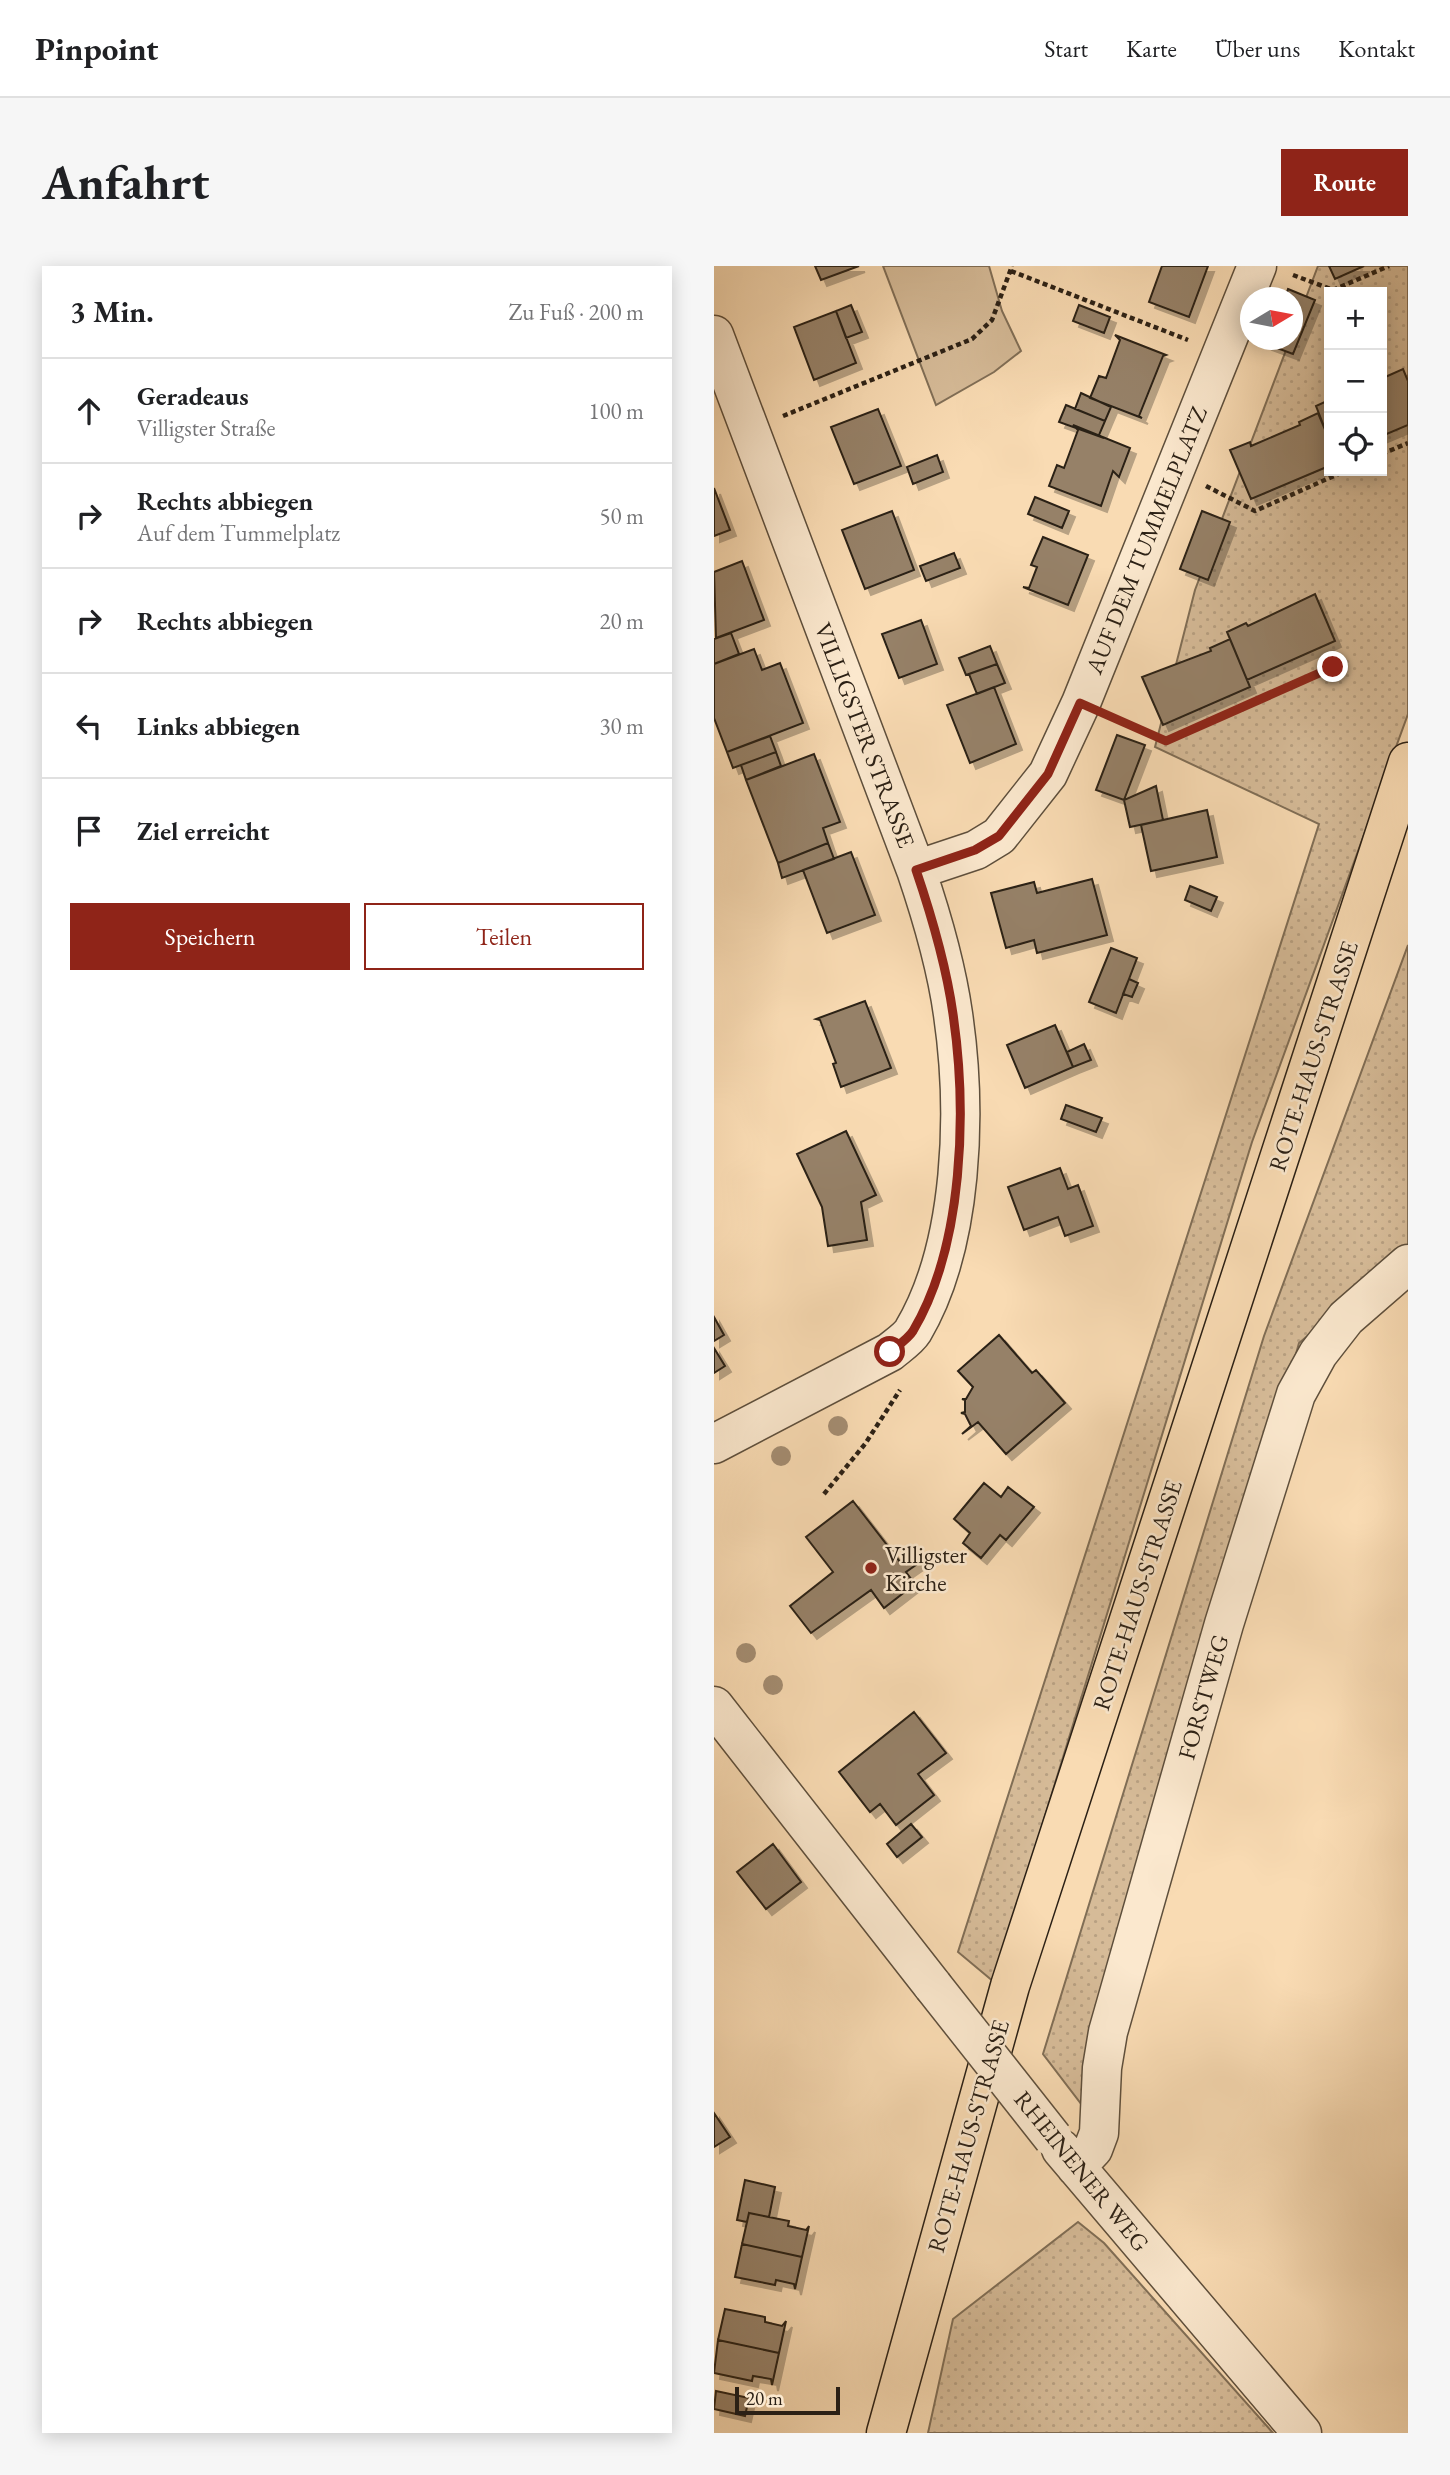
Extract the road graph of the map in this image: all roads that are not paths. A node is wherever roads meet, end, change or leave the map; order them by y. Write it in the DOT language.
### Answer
graph roads {
  1 [pos="1269,268"];
  2 [pos="714,335"];
  3 [pos="1408,762"];
  4 [pos="916,870"];
  5 [pos="1408,1264"];
  6 [pos="714,1444"];
  7 [pos="714,1706"];
  8 [pos="1065,2153"];
  9 [pos="886,2433"];
  10 [pos="1302,2433"];
  1 -- 4 [label="street, AUF DEM TUMMELPLATZ"];
  2 -- 4 [label="street, VILLIGSTER STRASSE"];
  3 -- 9 [label="main road, ROTE-HAUS-STRASSE"];
  4 -- 6 [label="street, VILLIGSTER STRASSE"];
  5 -- 8 [label="street, FORSTWEG"];
  7 -- 8 [label="street, RHEINENER WEG, bridge"];
  8 -- 10 [label="street, RHEINENER WEG"];
}
